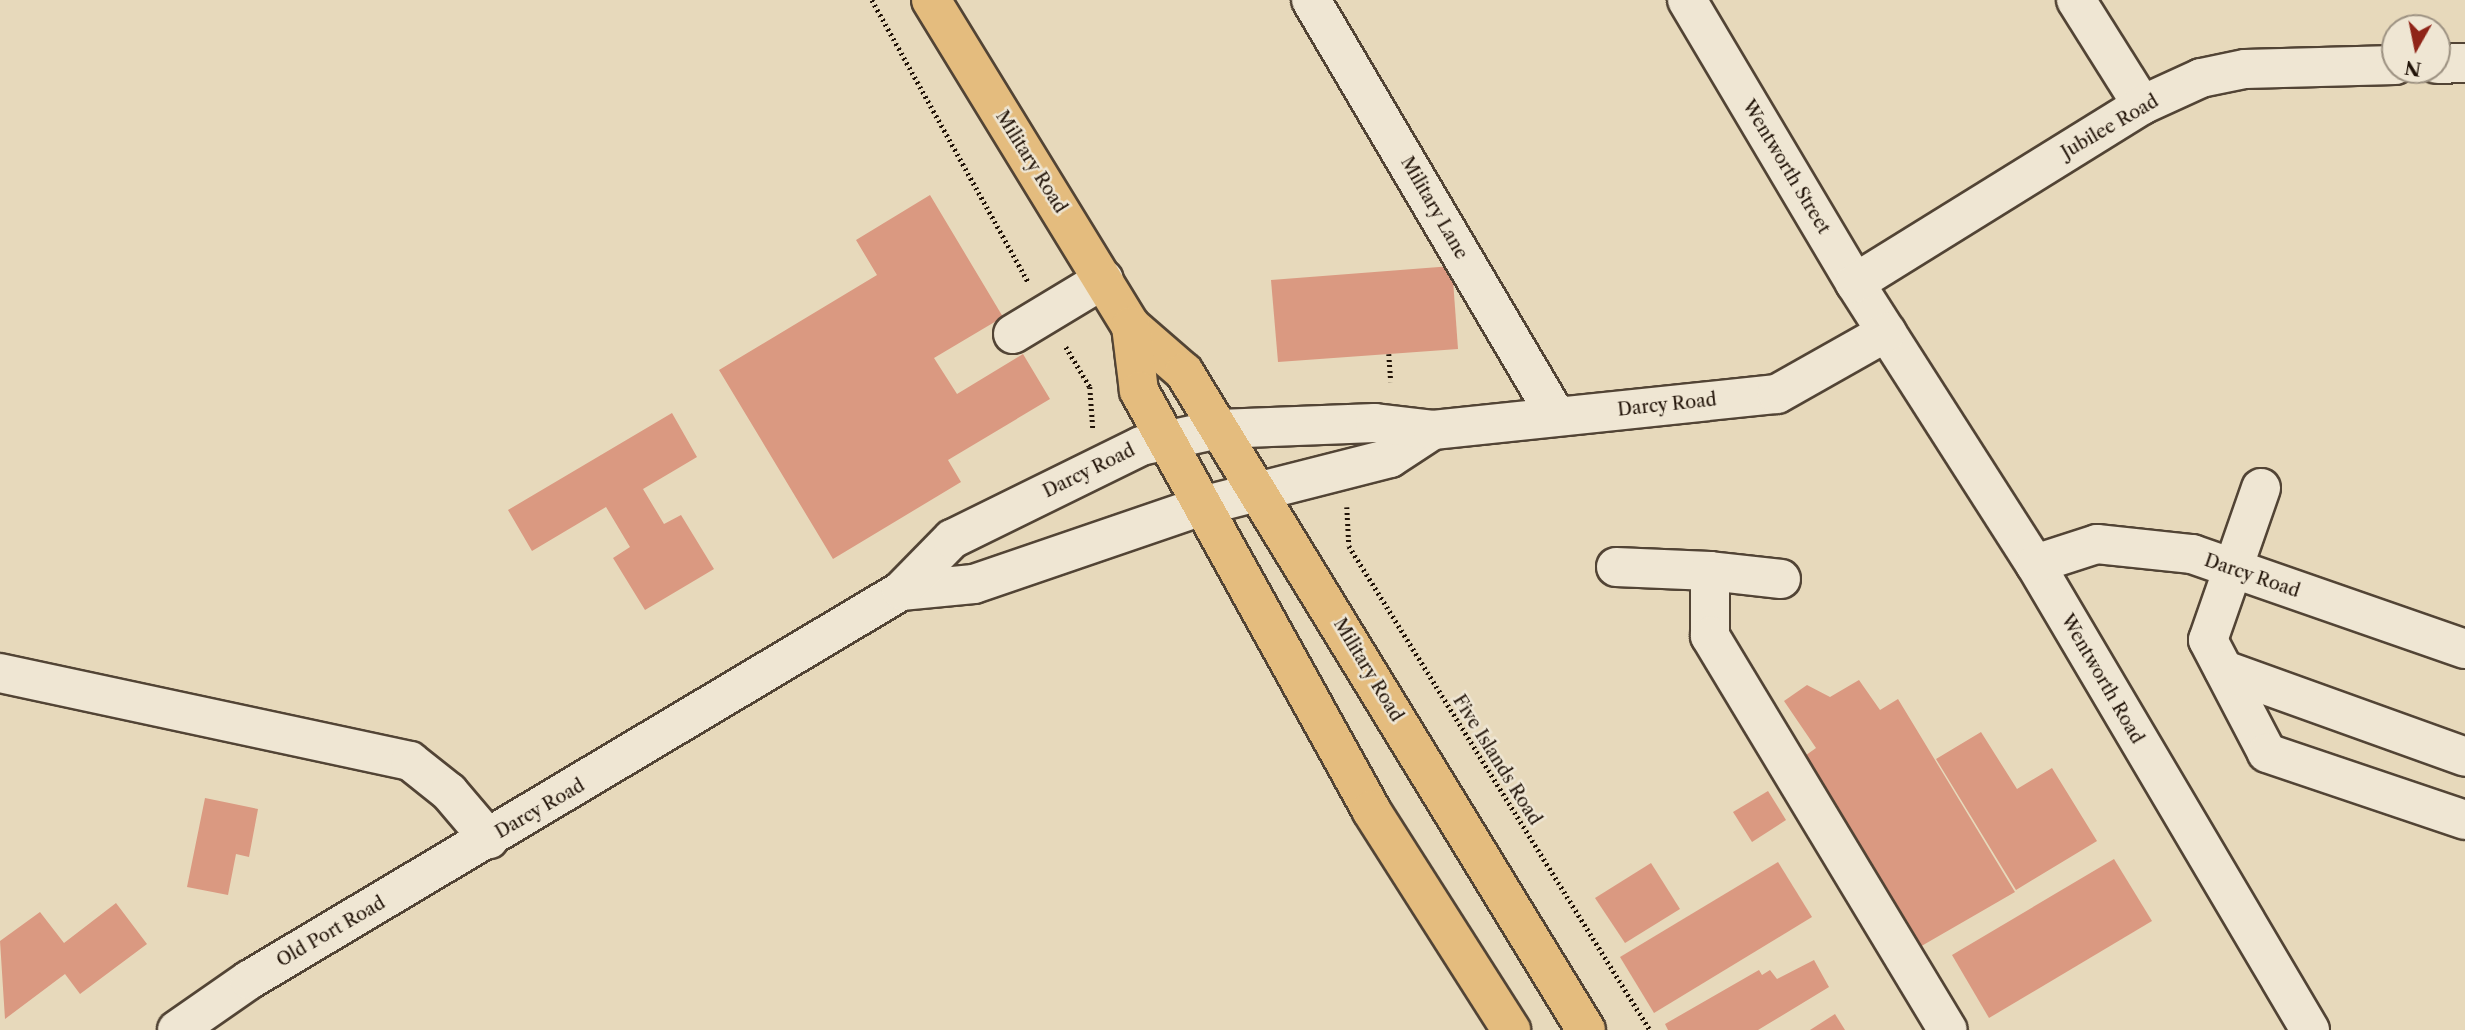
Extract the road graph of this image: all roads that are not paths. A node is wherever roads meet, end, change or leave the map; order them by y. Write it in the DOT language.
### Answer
graph roads {
  1 [pos="931,0"];
  2 [pos="1311,0"];
  3 [pos="1687,0"];
  4 [pos="2076,0"];
  5 [pos="2381,65"];
  6 [pos="2142,105"];
  7 [pos="1104,279"];
  8 [pos="1855,283"];
  9 [pos="1131,326"];
  10 [pos="1886,332"];
  11 [pos="1013,334"];
  12 [pos="1556,416"];
  13 [pos="1220,429"];
  14 [pos="1433,430"];
  15 [pos="1167,441"];
  16 [pos="2261,488"];
  17 [pos="1258,491"];
  18 [pos="1202,506"];
  19 [pos="2035,564"];
  20 [pos="1616,567"];
  21 [pos="2233,569"];
  22 [pos="1710,571"];
  23 [pos="1781,579"];
  24 [pos="901,591"];
  25 [pos="2465,649"];
  26 [pos="2224,670"];
  27 [pos="0,673"];
  28 [pos="2465,757"];
  29 [pos="2465,820"];
  30 [pos="489,839"];
  31 [pos="177,1030"];
  32 [pos="1511,1030"];
  33 [pos="1587,1030"];
  34 [pos="1948,1030"];
  35 [pos="2310,1030"];
  1 -- 7 [label="main road, Military Road"];
  2 -- 12 [label="street, Military Lane"];
  3 -- 8 [label="street, Wentworth Street"];
  4 -- 6 [label="street"];
  5 -- 6 [label="street, Jubilee Road"];
  6 -- 8 [label="street, Jubilee Road"];
  7 -- 9 [label="main road, Military Road"];
  7 -- 11 [label="street"];
  8 -- 10 [label="street, Wentworth Street"];
  9 -- 13 [label="main road, Military Road"];
  9 -- 15 [label="main road, Military Road"];
  10 -- 12 [label="street, Darcy Road"];
  10 -- 19 [label="street, Wentworth Road"];
  12 -- 14 [label="street, Darcy Road"];
  13 -- 14 [label="street, Darcy Road"];
  13 -- 15 [label="street, Darcy Road"];
  13 -- 17 [label="main road, Military Road"];
  14 -- 17 [label="street, Darcy Road"];
  15 -- 18 [label="main road, Military Road"];
  15 -- 24 [label="street, Darcy Road"];
  16 -- 21 [label="street"];
  17 -- 18 [label="street, Darcy Road"];
  17 -- 33 [label="main road, Military Road"];
  18 -- 24 [label="street, Darcy Road"];
  18 -- 32 [label="main road, Military Road"];
  19 -- 21 [label="street, Darcy Road"];
  19 -- 35 [label="street, Wentworth Road"];
  20 -- 22 [label="street"];
  21 -- 25 [label="street, Darcy Road"];
  21 -- 26 [label="street"];
  22 -- 23 [label="street"];
  22 -- 34 [label="street"];
  24 -- 30 [label="street, Darcy Road"];
  26 -- 28 [label="street"];
  26 -- 29 [label="street"];
  27 -- 30 [label="street, Darcy Road"];
  30 -- 31 [label="street, Old Port Road"];
}
